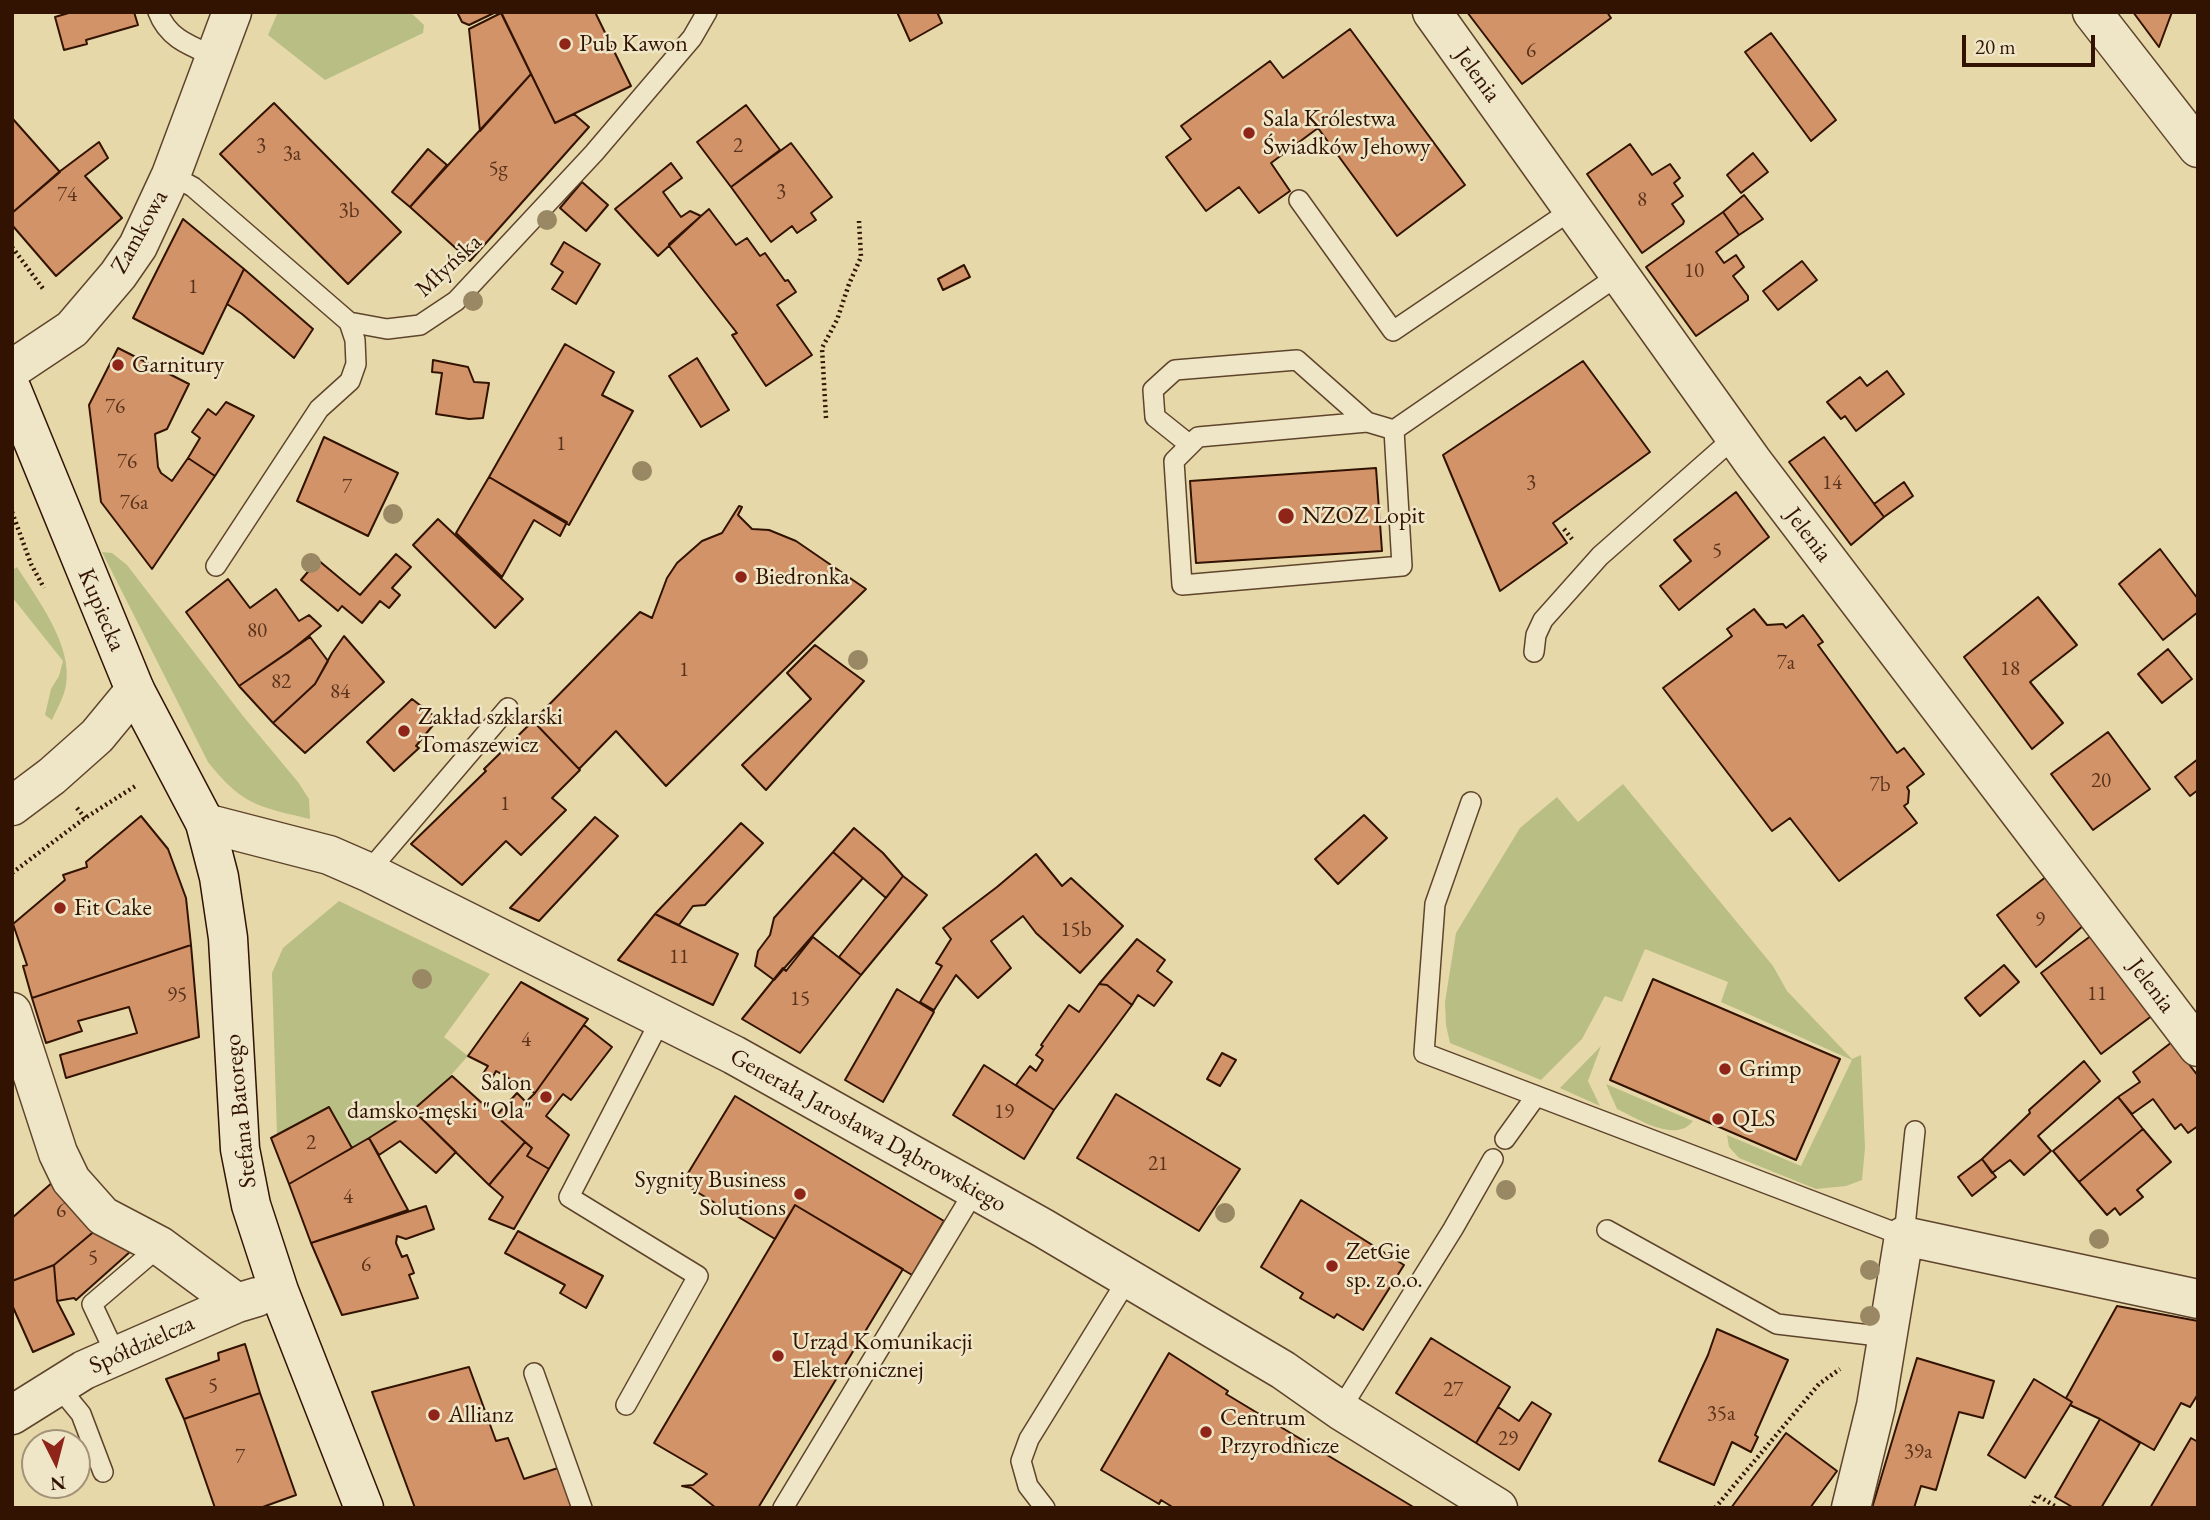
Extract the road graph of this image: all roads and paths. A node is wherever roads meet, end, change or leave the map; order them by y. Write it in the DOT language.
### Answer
graph roads {
  1 [pos="158,12"];
  2 [pos="232,12"];
  3 [pos="707,12"];
  4 [pos="1432,12"];
  5 [pos="2092,12"];
  6 [pos="216,57"];
  7 [pos="2198,148"];
  8 [pos="172,175"];
  9 [pos="1299,200"];
  10 [pos="1573,209"];
  11 [pos="859,221"];
  12 [pos="12,247"];
  13 [pos="1619,275"];
  14 [pos="44,290"];
  15 [pos="349,322"];
  16 [pos="12,369"];
  17 [pos="12,390"];
  18 [pos="826,418"];
  19 [pos="1367,422"];
  20 [pos="1394,430"];
  21 [pos="1735,437"];
  22 [pos="1190,445"];
  23 [pos="12,512"];
  24 [pos="216,566"];
  25 [pos="49,599"];
  26 [pos="1534,652"];
  27 [pos="135,690"];
  28 [pos="508,708"];
  29 [pos="52,776"];
  30 [pos="140,783"];
  31 [pos="1471,802"];
  32 [pos="12,806"];
  33 [pos="85,818"];
  34 [pos="205,823"];
  35 [pos="368,872"];
  36 [pos="12,873"];
  37 [pos="12,1012"];
  38 [pos="661,1019"];
  39 [pos="2198,1047"];
  40 [pos="1536,1096"];
  41 [pos="1915,1131"];
  42 [pos="1505,1139"];
  43 [pos="1493,1159"];
  44 [pos="975,1190"];
  45 [pos="1607,1230"];
  46 [pos="1904,1236"];
  47 [pos="160,1246"];
  48 [pos="1129,1277"];
  49 [pos="279,1291"];
  50 [pos="2198,1299"];
  51 [pos="237,1303"];
  52 [pos="1887,1337"];
  53 [pos="116,1355"];
  54 [pos="534,1373"];
  55 [pos="58,1386"];
  56 [pos="626,1405"];
  57 [pos="1340,1410"];
  58 [pos="12,1415"];
  59 [pos="103,1472"];
  60 [pos="364,1508"];
  61 [pos="582,1508"];
  62 [pos="783,1508"];
  63 [pos="1045,1508"];
  64 [pos="1498,1508"];
  65 [pos="1715,1508"];
  66 [pos="1852,1508"];
  67 [pos="2031,1508"];
  68 [pos="2058,1508"];
  1 -- 6 [label="lane"];
  2 -- 6 [label="street, Zamkowa"];
  3 -- 15 [label="lane, Młyńska"];
  4 -- 10 [label="street, Jelenia"];
  5 -- 7 [label="street"];
  6 -- 8 [label="street, Zamkowa"];
  8 -- 15 [label="lane"];
  8 -- 16 [label="street, Zamkowa"];
  9 -- 10 [label="lane"];
  10 -- 13 [label="street, Jelenia"];
  11 -- 18 [label="path"];
  12 -- 14 [label="path"];
  13 -- 20 [label="lane"];
  13 -- 21 [label="street, Jelenia"];
  15 -- 24 [label="lane"];
  17 -- 27 [label="street, Kupiecka"];
  19 -- 20 [label="lane"];
  19 -- 22 [label="lane"];
  19 -- 22 [label="lane"];
  20 -- 22 [label="lane"];
  21 -- 26 [label="lane"];
  21 -- 39 [label="street, Jelenia"];
  23 -- 25 [label="path"];
  27 -- 29 [label="street"];
  27 -- 34 [label="street, Kupiecka"];
  28 -- 35 [label="lane"];
  29 -- 32 [label="street"];
  29 -- 33 [label="path"];
  30 -- 33 [label="path"];
  31 -- 40 [label="lane"];
  33 -- 36 [label="path"];
  34 -- 35 [label="street, Generała Jarosława Dąbrowskiego"];
  34 -- 49 [label="street, Stefana Batorego"];
  35 -- 38 [label="street, Generała Jarosława Dąbrowskiego"];
  37 -- 47 [label="street"];
  38 -- 44 [label="street, Generała Jarosława Dąbrowskiego"];
  38 -- 56 [label="lane"];
  40 -- 42 [label="lane"];
  40 -- 46 [label="lane"];
  41 -- 46 [label="lane"];
  43 -- 57 [label="lane"];
  44 -- 48 [label="street, Generała Jarosława Dąbrowskiego"];
  44 -- 62 [label="lane"];
  45 -- 52 [label="lane"];
  46 -- 50 [label="street"];
  46 -- 52 [label="street"];
  47 -- 51 [label="street"];
  47 -- 53 [label="lane"];
  48 -- 57 [label="street, Generała Jarosława Dąbrowskiego"];
  48 -- 63 [label="lane"];
  49 -- 51 [label="street, Spółdzielcza"];
  49 -- 60 [label="street, Stefana Batorego"];
  51 -- 53 [label="street, Spółdzielcza"];
  52 -- 65 [label="path"];
  52 -- 66 [label="street"];
  53 -- 55 [label="street, Spółdzielcza"];
  54 -- 61 [label="lane"];
  55 -- 58 [label="street, Spółdzielcza"];
  55 -- 59 [label="lane"];
  57 -- 64 [label="street, Generała Jarosława Dąbrowskiego"];
  67 -- 68 [label="path"];
}
